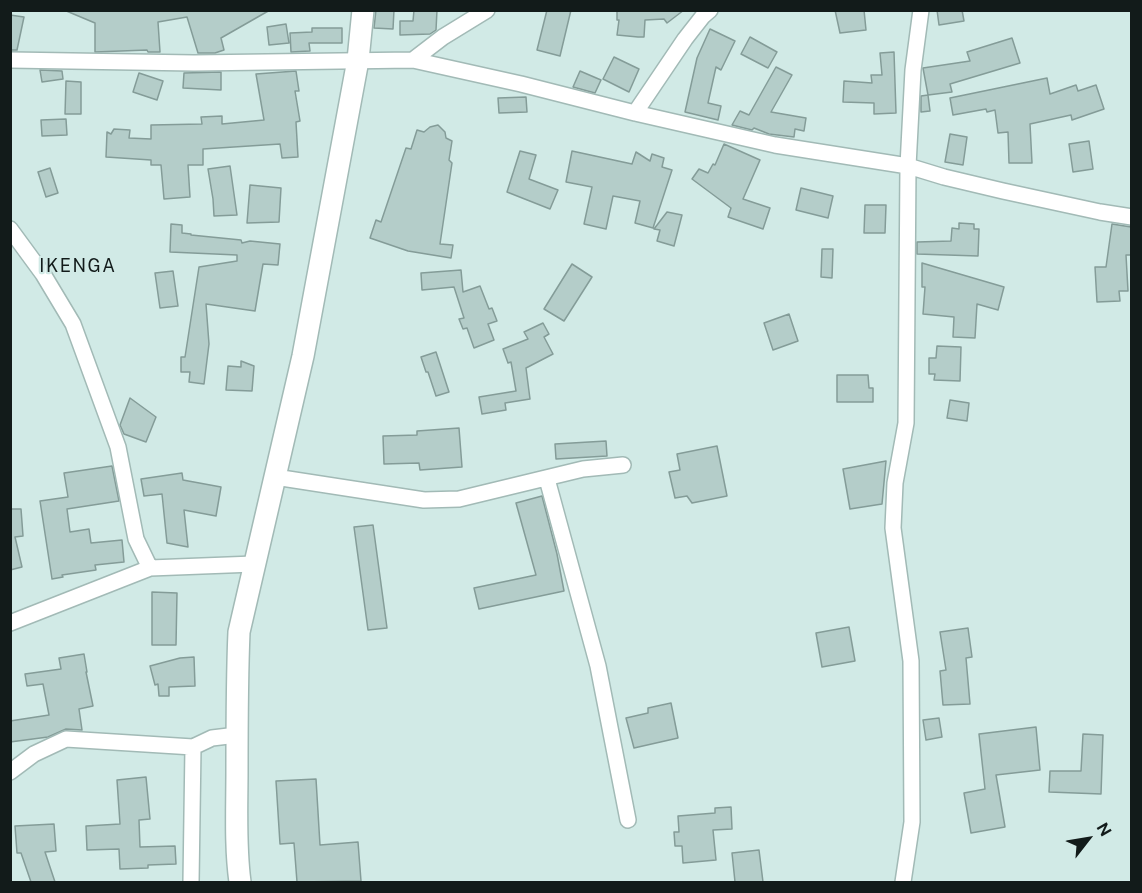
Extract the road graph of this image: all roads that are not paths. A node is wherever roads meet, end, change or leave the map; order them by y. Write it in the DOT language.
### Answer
graph roads {
  1 [pos="363,10"];
  2 [pos="487,10"];
  3 [pos="710,10"];
  4 [pos="921,10"];
  5 [pos="10,60"];
  6 [pos="358,60"];
  7 [pos="413,60"];
  8 [pos="635,113"];
  9 [pos="908,166"];
  10 [pos="1131,217"];
  11 [pos="10,229"];
  12 [pos="623,465"];
  13 [pos="275,477"];
  14 [pos="546,478"];
  15 [pos="254,564"];
  16 [pos="150,568"];
  17 [pos="10,623"];
  18 [pos="237,735"];
  19 [pos="193,747"];
  20 [pos="10,772"];
  21 [pos="628,820"];
  22 [pos="191,882"];
  23 [pos="240,882"];
  24 [pos="903,882"];
  1 -- 6 [label="main road"];
  2 -- 7 [label="street"];
  3 -- 8 [label="street"];
  4 -- 9 [label="street"];
  5 -- 6 [label="street"];
  6 -- 7 [label="street"];
  6 -- 13 [label="main road"];
  7 -- 8 [label="street"];
  8 -- 9 [label="street"];
  9 -- 10 [label="street"];
  9 -- 24 [label="street"];
  11 -- 16 [label="street"];
  12 -- 14 [label="street"];
  13 -- 14 [label="street"];
  13 -- 15 [label="main road"];
  14 -- 21 [label="street"];
  15 -- 16 [label="street"];
  15 -- 18 [label="main road"];
  16 -- 17 [label="street"];
  18 -- 19 [label="street"];
  18 -- 23 [label="main road"];
  19 -- 20 [label="street"];
  19 -- 22 [label="street"];
}
